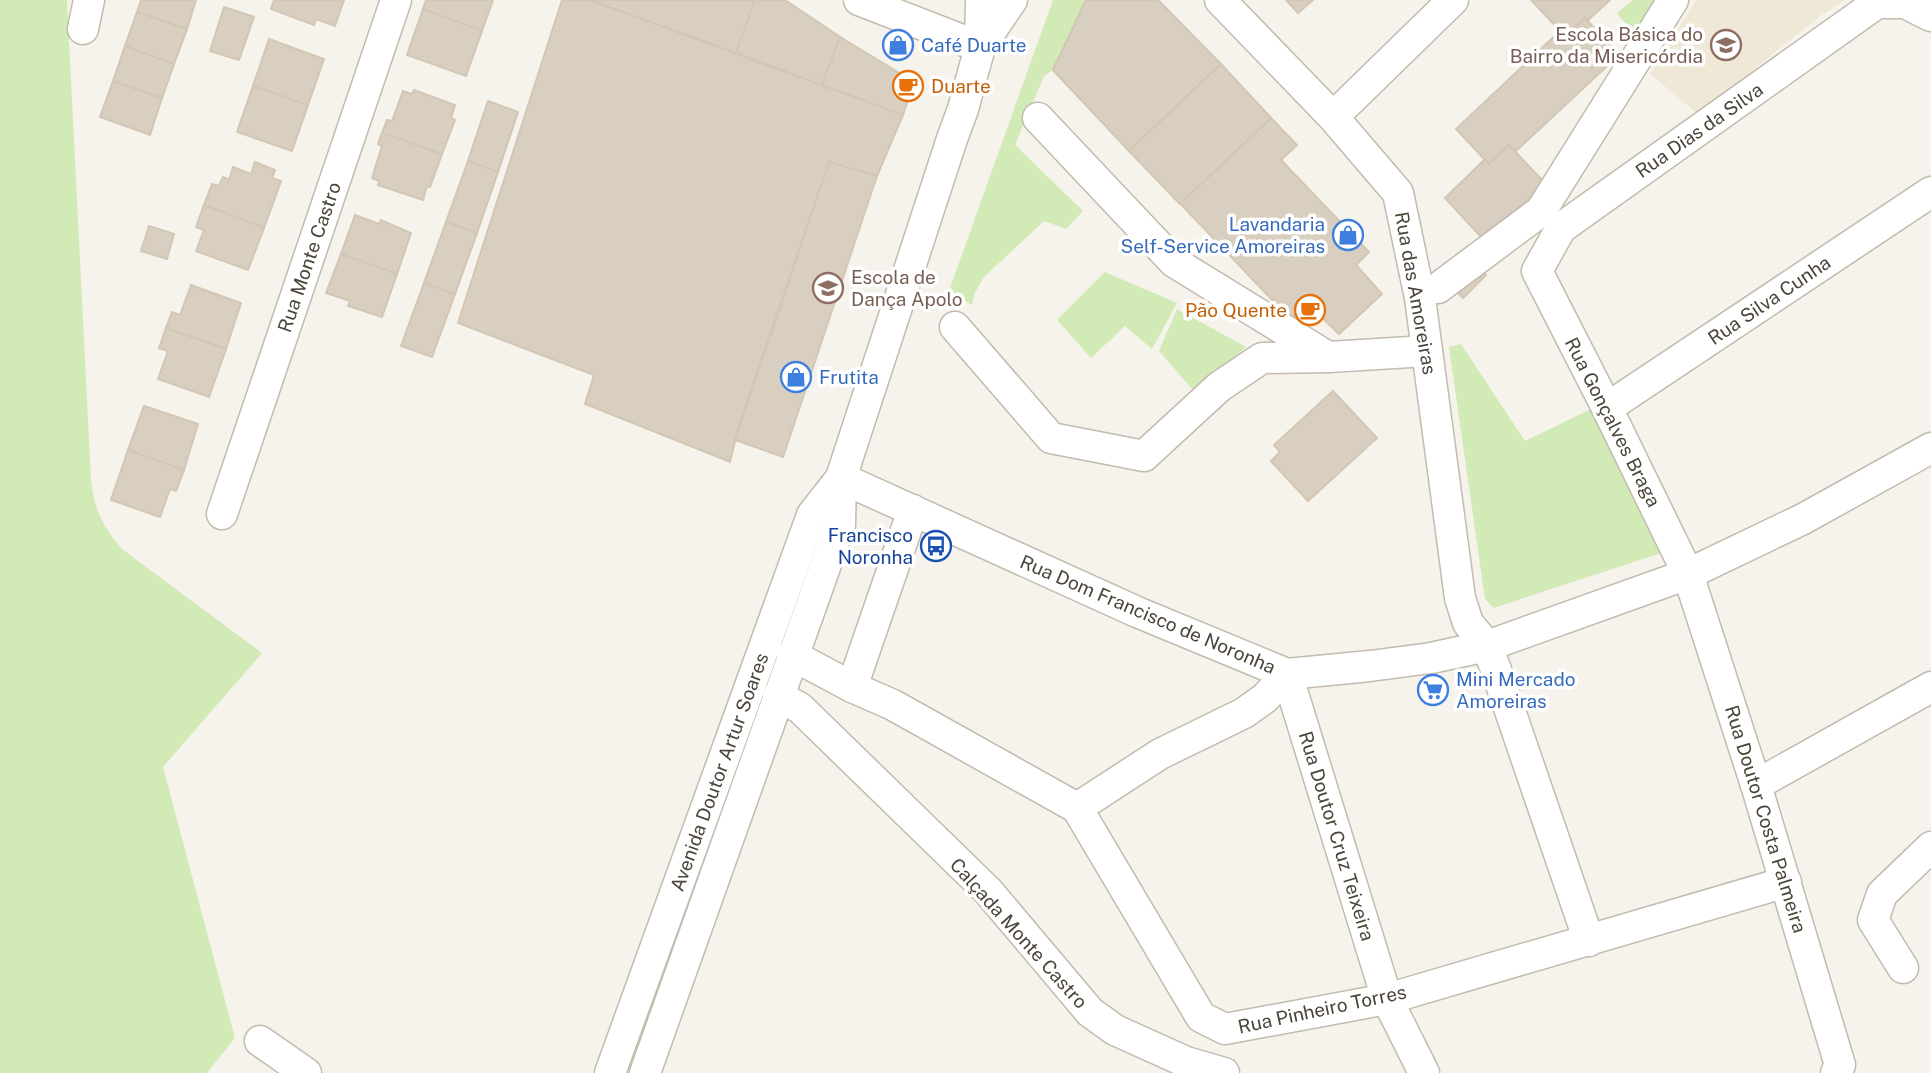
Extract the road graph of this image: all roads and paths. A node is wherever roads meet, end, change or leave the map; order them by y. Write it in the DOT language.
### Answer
graph roads {
  1 [pos="89,0"];
  2 [pos="396,0"];
  3 [pos="859,0"];
  4 [pos="981,0"];
  5 [pos="1012,0"];
  6 [pos="1220,0"];
  7 [pos="1453,0"];
  8 [pos="1672,0"];
  9 [pos="1931,16"];
  10 [pos="83,29"];
  11 [pos="980,47"];
  12 [pos="1333,117"];
  13 [pos="1038,118"];
  14 [pos="1931,192"];
  15 [pos="1536,271"];
  16 [pos="1438,288"];
  17 [pos="956,327"];
  18 [pos="1427,351"];
  19 [pos="1329,357"];
  20 [pos="1607,408"];
  21 [pos="1931,448"];
  22 [pos="841,478"];
  23 [pos="913,510"];
  24 [pos="222,514"];
  25 [pos="1688,574"];
  26 [pos="1487,646"];
  27 [pos="792,655"];
  28 [pos="1287,674"];
  29 [pos="852,687"];
  30 [pos="1928,694"];
  31 [pos="778,696"];
  32 [pos="1756,785"];
  33 [pos="1077,808"];
  34 [pos="1931,847"];
  35 [pos="1786,882"];
  36 [pos="1589,941"];
  37 [pos="1903,968"];
  38 [pos="1387,999"];
  39 [pos="260,1041"];
  40 [pos="1838,1069"];
  41 [pos="306,1073"];
  42 [pos="610,1073"];
  43 [pos="645,1073"];
  44 [pos="1224,1073"];
  45 [pos="1423,1073"];
  1 -- 10 [label="street"];
  2 -- 24 [label="street, Rua Monte Castro"];
  3 -- 11 [label="street"];
  4 -- 11 [label="street, Avenida Doutor Artur Soares"];
  5 -- 11 [label="street, Avenida Doutor Artur Soares"];
  6 -- 12 [label="street, Rua das Amoreiras"];
  7 -- 12 [label="street"];
  8 -- 16 [label="street"];
  9 -- 15 [label="street, Rua Dias da Silva"];
  11 -- 22 [label="street, Avenida Doutor Artur Soares"];
  12 -- 18 [label="street, Rua das Amoreiras"];
  13 -- 19 [label="street"];
  14 -- 20 [label="street, Rua Silva Cunha"];
  15 -- 20 [label="street, Rua Gonçalves Braga"];
  17 -- 19 [label="street"];
  18 -- 19 [label="street"];
  18 -- 26 [label="street, Rua das Amoreiras"];
  20 -- 25 [label="street, Rua Gonçalves Braga"];
  21 -- 25 [label="street, Rua Dom Francisco de Noronha"];
  22 -- 23 [label="street, Rua Dom Francisco de Noronha"];
  22 -- 27 [label="street, Avenida Doutor Artur Soares"];
  22 -- 42 [label="street, Avenida Doutor Artur Soares"];
  23 -- 28 [label="street, Rua Dom Francisco de Noronha"];
  23 -- 29 [label="street"];
  25 -- 26 [label="street, Rua Dom Francisco de Noronha"];
  25 -- 32 [label="street, Rua Doutor Costa Palmeira"];
  26 -- 28 [label="street, Rua Dom Francisco de Noronha"];
  26 -- 36 [label="street, Rua das Amoreiras"];
  27 -- 29 [label="street"];
  27 -- 31 [label="street, Avenida Doutor Artur Soares"];
  28 -- 33 [label="street"];
  28 -- 38 [label="street, Rua Doutor Cruz Teixeira"];
  29 -- 33 [label="street"];
  30 -- 32 [label="street"];
  31 -- 43 [label="street, Avenida Doutor Artur Soares"];
  31 -- 44 [label="street, Calçada Monte Castro"];
  32 -- 35 [label="street, Rua Doutor Costa Palmeira"];
  33 -- 38 [label="street, Rua Pinheiro Torres"];
  34 -- 37 [label="street"];
  35 -- 36 [label="street, Rua Pinheiro Torres"];
  35 -- 40 [label="street, Rua Doutor Costa Palmeira"];
  36 -- 38 [label="street, Rua Pinheiro Torres"];
  38 -- 45 [label="street, Rua Doutor Cruz Teixeira"];
  39 -- 41 [label="street"];
}
